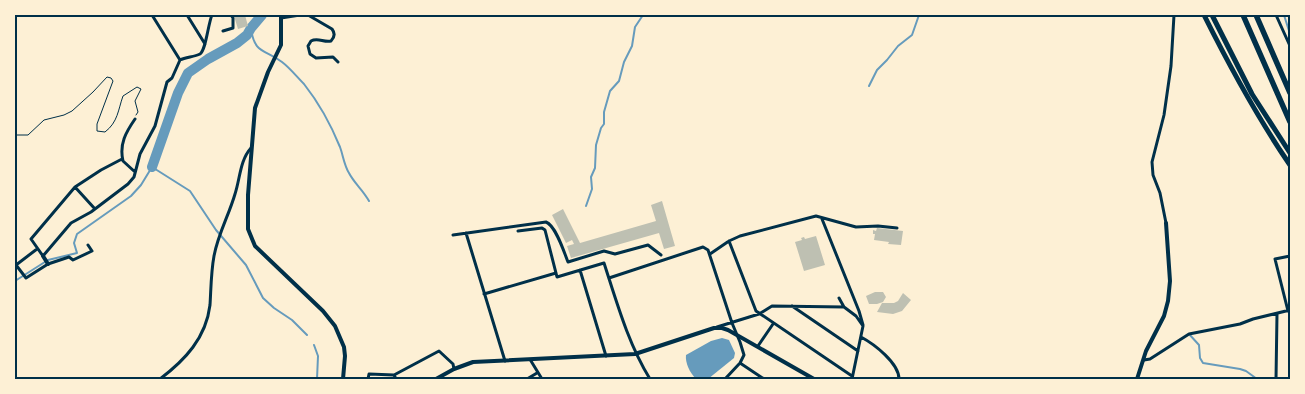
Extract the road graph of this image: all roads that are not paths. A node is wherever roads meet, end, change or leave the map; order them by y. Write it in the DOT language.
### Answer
graph roads {
  1 [pos="152,15"];
  2 [pos="187,15"];
  3 [pos="212,15"];
  4 [pos="231,15"];
  5 [pos="300,15"];
  6 [pos="308,15"];
  7 [pos="1174,15"];
  8 [pos="1204,15"];
  9 [pos="1212,15"];
  10 [pos="1243,15"];
  11 [pos="1256,15"];
  12 [pos="1276,15"];
  13 [pos="281,17"];
  14 [pos="223,31"];
  15 [pos="205,44"];
  16 [pos="1290,46"];
  17 [pos="180,60"];
  18 [pos="338,62"];
  19 [pos="1290,92"];
  20 [pos="135,119"];
  21 [pos="1290,122"];
  22 [pos="252,147"];
  23 [pos="1290,153"];
  24 [pos="122,159"];
  25 [pos="1290,165"];
  26 [pos="135,172"];
  27 [pos="75,187"];
  28 [pos="95,209"];
  29 [pos="822,218"];
  30 [pos="1166,223"];
  31 [pos="897,228"];
  32 [pos="518,231"];
  33 [pos="466,233"];
  34 [pos="453,235"];
  35 [pos="729,241"];
  36 [pos="88,245"];
  37 [pos="37,249"];
  38 [pos="710,254"];
  39 [pos="662,255"];
  40 [pos="1290,256"];
  41 [pos="46,260"];
  42 [pos="580,270"];
  43 [pos="556,273"];
  44 [pos="609,278"];
  45 [pos="484,294"];
  46 [pos="838,298"];
  47 [pos="792,306"];
  48 [pos="844,307"];
  49 [pos="1289,311"];
  50 [pos="759,314"];
  51 [pos="1277,314"];
  52 [pos="732,323"];
  53 [pos="773,324"];
  54 [pos="863,326"];
  55 [pos="714,328"];
  56 [pos="736,335"];
  57 [pos="861,337"];
  58 [pos="758,346"];
  59 [pos="858,351"];
  60 [pos="635,354"];
  61 [pos="606,356"];
  62 [pos="1144,360"];
  63 [pos="505,361"];
  64 [pos="530,361"];
  65 [pos="740,363"];
  66 [pos="454,369"];
  67 [pos="538,373"];
  68 [pos="395,377"];
  69 [pos="852,377"];
  70 [pos="160,379"];
  71 [pos="343,379"];
  72 [pos="368,379"];
  73 [pos="436,379"];
  74 [pos="527,379"];
  75 [pos="542,379"];
  76 [pos="650,379"];
  77 [pos="725,379"];
  78 [pos="764,379"];
  79 [pos="814,379"];
  80 [pos="899,379"];
  81 [pos="1137,379"];
  82 [pos="1276,379"];
  1 -- 17 [label="street"];
  2 -- 15 [label="street"];
  3 -- 15 [label="street"];
  4 -- 14 [label="street"];
  5 -- 13 [label="street"];
  6 -- 18 [label="street"];
  7 -- 30 [label="street"];
  8 -- 25 [label="highway"];
  9 -- 23 [label="highway"];
  10 -- 21 [label="highway"];
  11 -- 19 [label="highway"];
  12 -- 16 [label="street"];
  13 -- 22 [label="street"];
  15 -- 17 [label="street"];
  17 -- 26 [label="street"];
  20 -- 24 [label="street"];
  22 -- 70 [label="street"];
  22 -- 71 [label="street"];
  24 -- 26 [label="street"];
  24 -- 27 [label="street"];
  26 -- 28 [label="street"];
  27 -- 28 [label="street"];
  27 -- 37 [label="street"];
  28 -- 41 [label="street"];
  29 -- 31 [label="street"];
  29 -- 35 [label="street"];
  29 -- 54 [label="street"];
  30 -- 62 [label="street"];
  32 -- 43 [label="street"];
  33 -- 34 [label="street"];
  33 -- 39 [label="street"];
  33 -- 45 [label="street"];
  35 -- 38 [label="street"];
  35 -- 50 [label="street"];
  36 -- 41 [label="street"];
  37 -- 41 [label="street"];
  37 -- 41 [label="street"];
  38 -- 44 [label="street"];
  38 -- 52 [label="street"];
  40 -- 49 [label="street"];
  42 -- 43 [label="street"];
  42 -- 44 [label="street"];
  42 -- 61 [label="street"];
  43 -- 45 [label="street"];
  44 -- 60 [label="street"];
  45 -- 63 [label="street"];
  46 -- 48 [label="street"];
  47 -- 48 [label="street"];
  47 -- 50 [label="street"];
  47 -- 59 [label="street"];
  48 -- 54 [label="street"];
  49 -- 51 [label="street"];
  50 -- 52 [label="street"];
  50 -- 53 [label="street"];
  51 -- 62 [label="street"];
  51 -- 82 [label="street"];
  52 -- 55 [label="street"];
  52 -- 56 [label="street"];
  53 -- 58 [label="street"];
  53 -- 69 [label="street"];
  54 -- 57 [label="street"];
  55 -- 56 [label="street"];
  55 -- 60 [label="street"];
  56 -- 58 [label="street"];
  56 -- 65 [label="street"];
  57 -- 59 [label="street"];
  57 -- 80 [label="street"];
  58 -- 79 [label="street"];
  59 -- 69 [label="street"];
  60 -- 61 [label="street"];
  60 -- 76 [label="street"];
  61 -- 64 [label="street"];
  62 -- 81 [label="street"];
  63 -- 64 [label="street"];
  63 -- 66 [label="street"];
  64 -- 67 [label="street"];
  65 -- 77 [label="street"];
  65 -- 78 [label="street"];
  66 -- 68 [label="street"];
  66 -- 73 [label="street"];
  67 -- 74 [label="street"];
  67 -- 75 [label="street"];
  68 -- 72 [label="street"];
}
